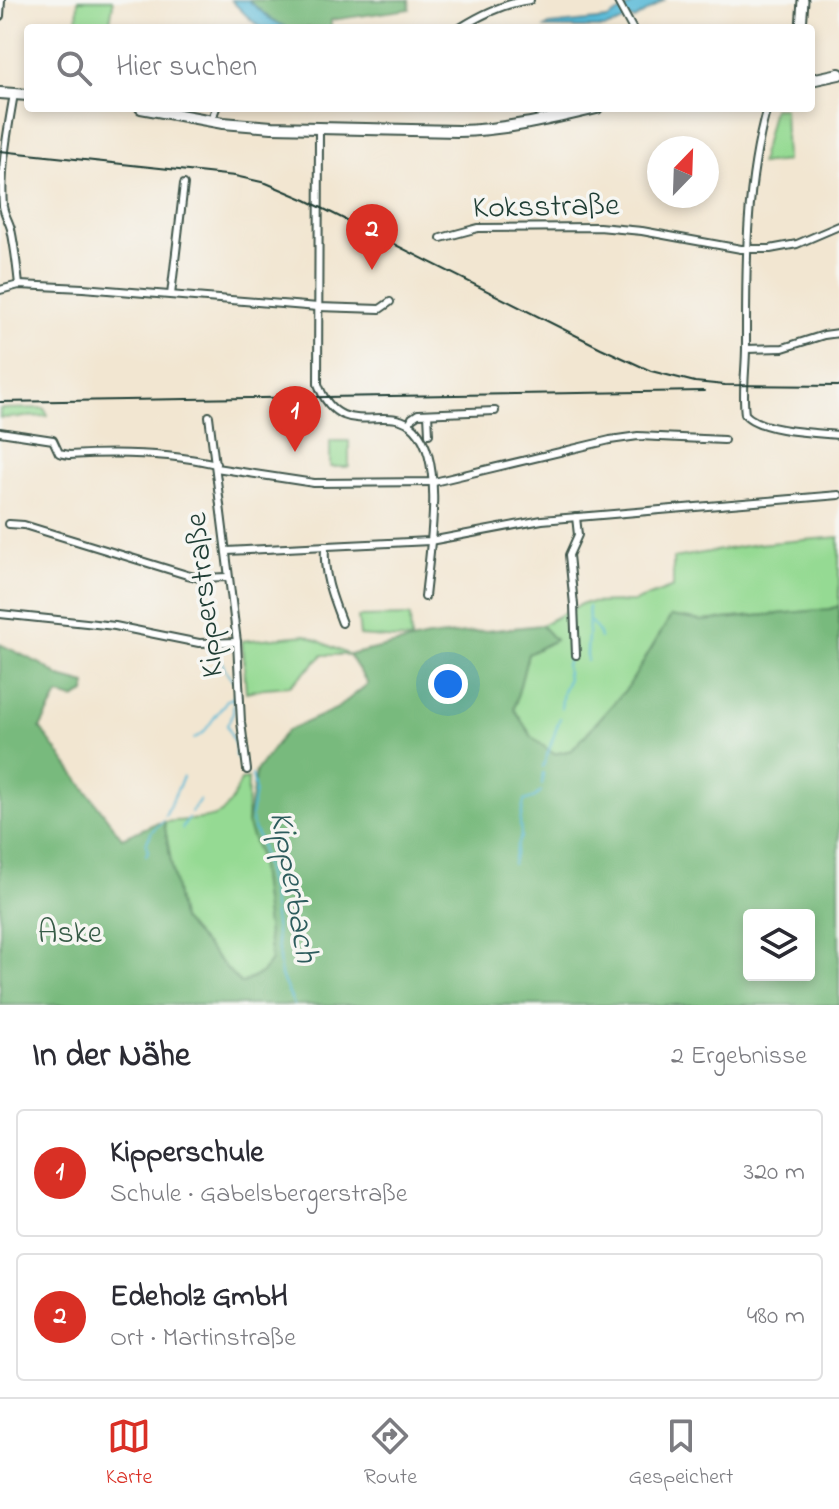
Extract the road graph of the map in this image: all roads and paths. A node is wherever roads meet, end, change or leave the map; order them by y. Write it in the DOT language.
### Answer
graph roads {
  1 [pos="1,0"];
  2 [pos="530,0"];
  3 [pos="803,0"];
  4 [pos="619,3"];
  5 [pos="0,13"];
  6 [pos="467,24"];
  7 [pos="630,24"];
  8 [pos="801,24"];
  9 [pos="839,74"];
  10 [pos="815,75"];
  11 [pos="0,93"];
  12 [pos="14,94"];
  13 [pos="24,95"];
  14 [pos="163,112"];
  15 [pos="214,112"];
  16 [pos="580,112"];
  17 [pos="765,112"];
  18 [pos="211,121"];
  19 [pos="319,128"];
  20 [pos="184,184"];
  21 [pos="839,226"];
  22 [pos="441,238"];
  23 [pos="747,249"];
  24 [pos="19,285"];
  25 [pos="0,290"];
  26 [pos="171,295"];
  27 [pos="390,302"];
  28 [pos="318,307"];
  29 [pos="839,333"];
  30 [pos="746,349"];
  31 [pos="495,411"];
  32 [pos="428,414"];
  33 [pos="209,416"];
  34 [pos="409,424"];
  35 [pos="0,432"];
  36 [pos="429,434"];
  37 [pos="839,435"];
  38 [pos="724,440"];
  39 [pos="216,466"];
  40 [pos="434,482"];
  41 [pos="839,495"];
  42 [pos="576,517"];
  43 [pos="9,524"];
  44 [pos="430,541"];
  45 [pos="325,546"];
  46 [pos="227,551"];
  47 [pos="228,577"];
  48 [pos="425,597"];
  49 [pos="0,614"];
  50 [pos="342,623"];
  51 [pos="237,642"];
  52 [pos="576,655"];
  53 [pos="247,770"];
  1 -- 5 [label="street"];
  2 -- 6 [label="street"];
  3 -- 8 [label="main road"];
  4 -- 7 [label="street"];
  9 -- 10 [label="main road"];
  11 -- 12 [label="main road"];
  12 -- 13 [label="main road"];
  12 -- 24 [label="street"];
  14 -- 18 [label="main road"];
  15 -- 18 [label="street"];
  16 -- 19 [label="main road"];
  17 -- 23 [label="street"];
  18 -- 19 [label="main road"];
  19 -- 28 [label="street"];
  20 -- 26 [label="street"];
  21 -- 23 [label="street, Koksstraße"];
  22 -- 23 [label="street, Koksstraße"];
  23 -- 30 [label="street"];
  24 -- 25 [label="street"];
  24 -- 26 [label="street"];
  26 -- 28 [label="street"];
  27 -- 28 [label="street"];
  28 -- 34 [label="street"];
  29 -- 30 [label="street"];
  30 -- 37 [label="street"];
  31 -- 32 [label="street"];
  32 -- 34 [label="street"];
  32 -- 36 [label="street"];
  33 -- 39 [label="street, Kipperstraße"];
  34 -- 40 [label="street"];
  35 -- 39 [label="street"];
  38 -- 40 [label="street"];
  39 -- 40 [label="street"];
  39 -- 46 [label="street, Kipperstraße"];
  40 -- 44 [label="street"];
  41 -- 42 [label="street"];
  42 -- 44 [label="street"];
  42 -- 52 [label="street"];
  43 -- 47 [label="street"];
  44 -- 45 [label="street"];
  44 -- 48 [label="street"];
  45 -- 46 [label="street"];
  45 -- 50 [label="street"];
  46 -- 47 [label="street, Kipperstraße"];
  47 -- 51 [label="street, Kipperstraße"];
  49 -- 51 [label="street"];
  51 -- 53 [label="street, Kipperstraße"];
}
